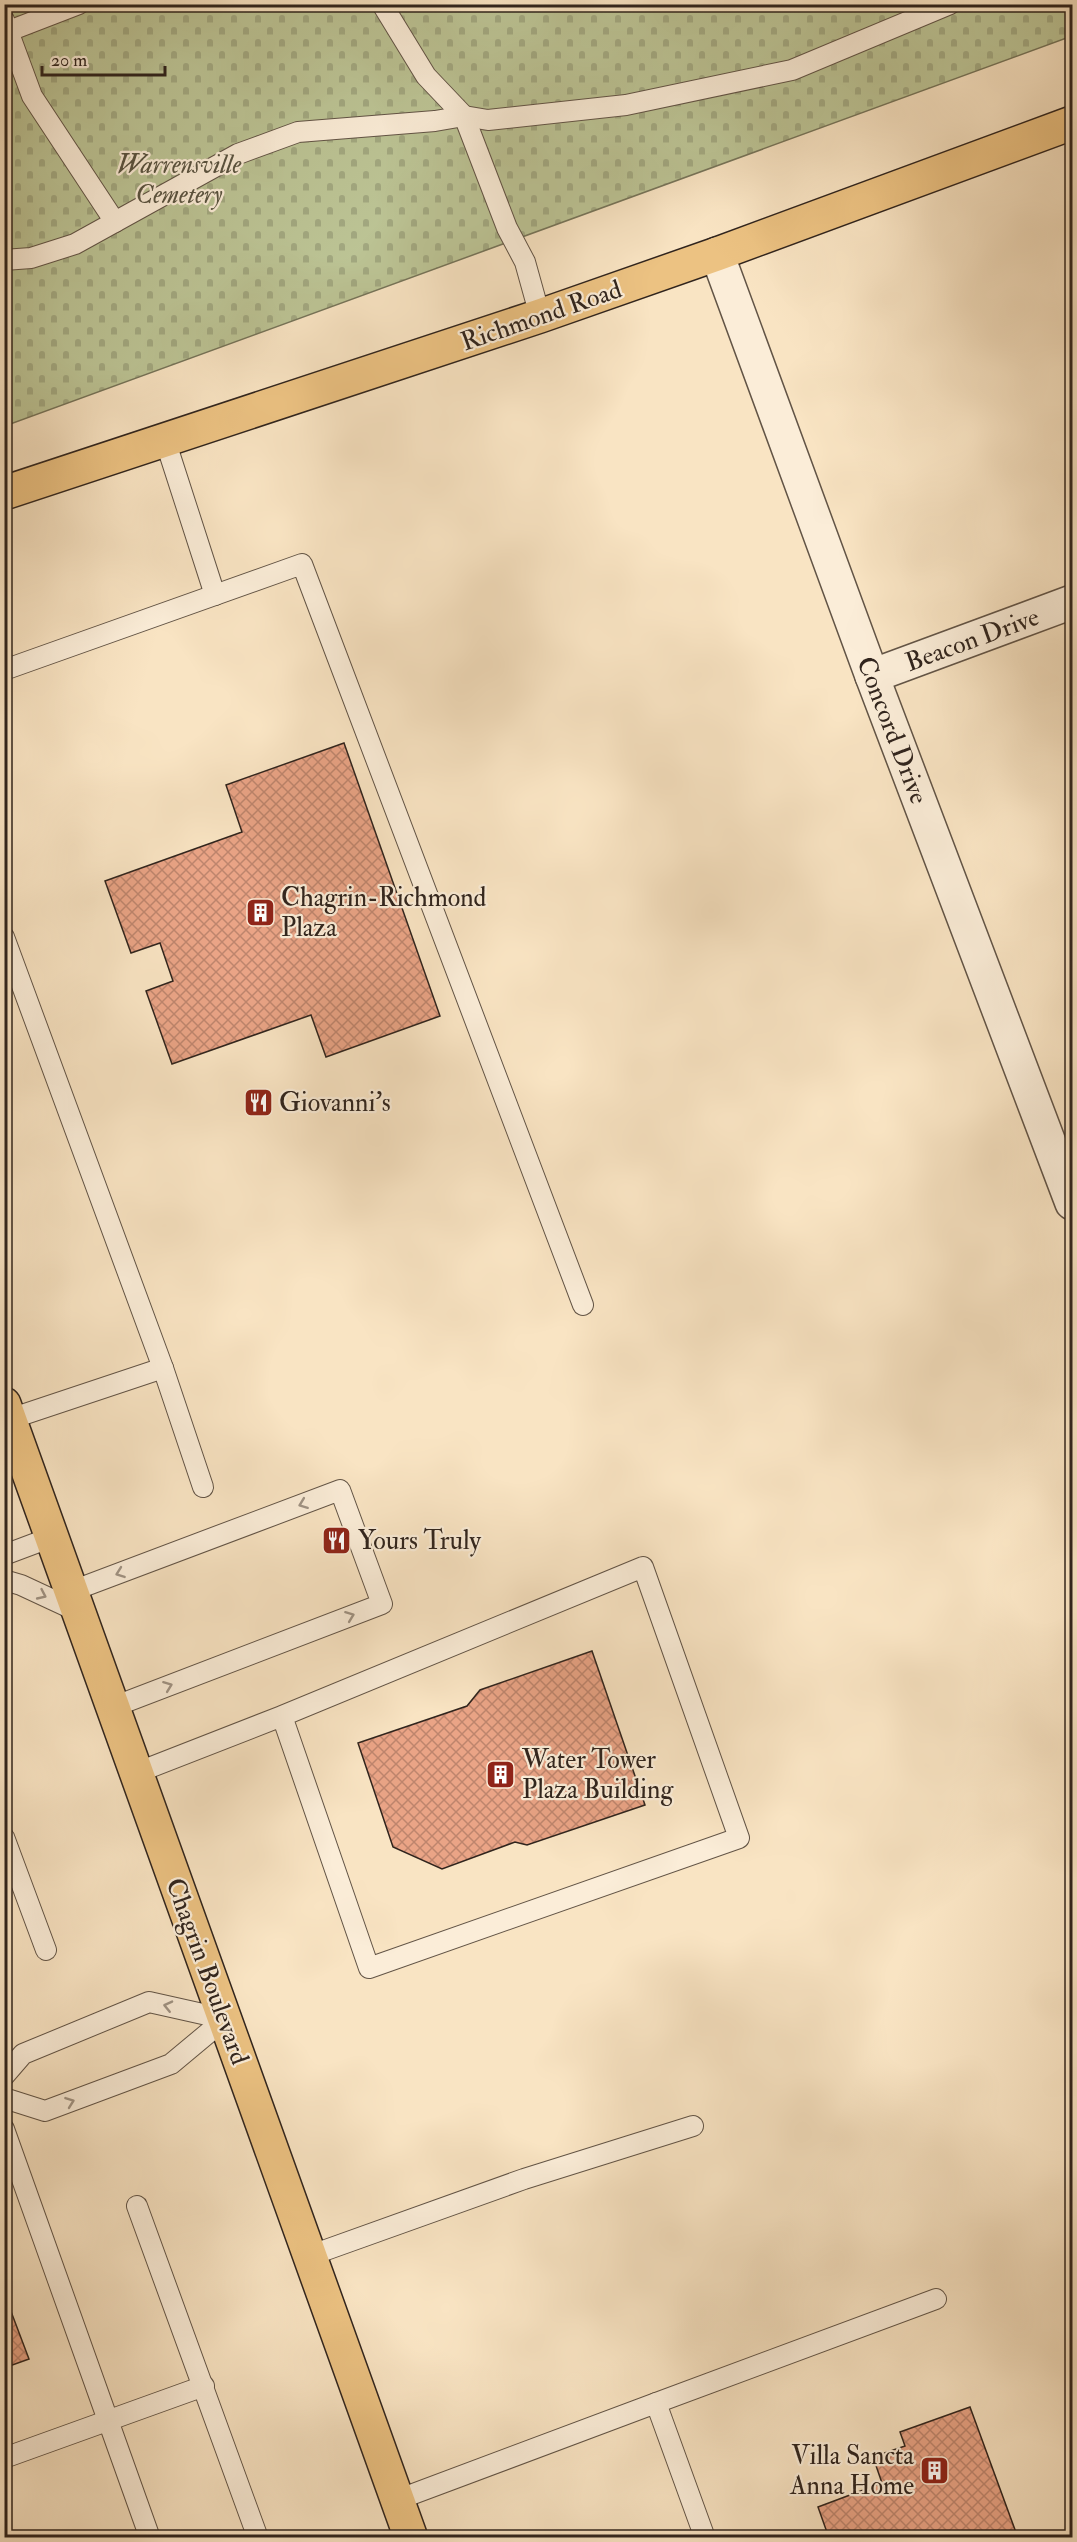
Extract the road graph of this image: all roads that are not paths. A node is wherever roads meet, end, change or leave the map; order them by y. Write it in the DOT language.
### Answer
graph roads {
  1 [pos="79,4"];
  2 [pos="382,4"];
  3 [pos="941,7"];
  4 [pos="7,25"];
  5 [pos="464,116"];
  6 [pos="1072,123"];
  7 [pos="115,222"];
  8 [pos="717,254"];
  9 [pos="4,260"];
  10 [pos="540,316"];
  11 [pos="165,440"];
  12 [pos="4,494"];
  13 [pos="215,595"];
  14 [pos="1072,602"];
  15 [pos="4,670"];
  16 [pos="872,675"];
  17 [pos="4,937"];
  18 [pos="1072,1203"];
  19 [pos="583,1305"];
  20 [pos="163,1368"];
  21 [pos="7,1411"];
  22 [pos="203,1487"];
  23 [pos="52,1537"];
  24 [pos="4,1555"];
  25 [pos="4,1580"];
  26 [pos="75,1602"];
  27 [pos="113,1707"];
  28 [pos="282,1716"];
  29 [pos="136,1773"];
  30 [pos="4,1837"];
  31 [pos="46,1950"];
  32 [pos="225,2019"];
  33 [pos="5,2074"];
  34 [pos="9,2099"];
  35 [pos="693,2126"];
  36 [pos="5,2129"];
  37 [pos="137,2206"];
  38 [pos="309,2256"];
  39 [pos="936,2299"];
  40 [pos="204,2386"];
  41 [pos="656,2403"];
  42 [pos="107,2420"];
  43 [pos="4,2457"];
  44 [pos="397,2500"];
  45 [pos="150,2538"];
  46 [pos="258,2538"];
  47 [pos="411,2538"];
  48 [pos="705,2538"];
  1 -- 4 [label="lane"];
  2 -- 5 [label="lane"];
  3 -- 5 [label="lane"];
  4 -- 7 [label="lane"];
  5 -- 7 [label="lane"];
  5 -- 10 [label="lane"];
  6 -- 8 [label="main road, Richmond Road"];
  7 -- 9 [label="lane"];
  8 -- 10 [label="main road, Richmond Road"];
  8 -- 16 [label="street, Concord Drive"];
  10 -- 11 [label="main road, Richmond Road"];
  11 -- 12 [label="main road, Richmond Road"];
  11 -- 13 [label="lane"];
  13 -- 15 [label="lane"];
  13 -- 19 [label="lane"];
  14 -- 16 [label="street, Beacon Drive"];
  16 -- 18 [label="street, Concord Drive"];
  17 -- 20 [label="lane"];
  20 -- 21 [label="lane"];
  20 -- 22 [label="lane"];
  21 -- 23 [label="main road, Chagrin Boulevard"];
  23 -- 24 [label="lane"];
  23 -- 26 [label="main road, Chagrin Boulevard"];
  25 -- 26 [label="lane, one-way"];
  26 -- 27 [label="main road, Chagrin Boulevard"];
  27 -- 26 [label="lane, one-way"];
  27 -- 29 [label="main road, Chagrin Boulevard"];
  28 -- 28 [label="lane"];
  28 -- 29 [label="lane"];
  29 -- 32 [label="main road, Chagrin Boulevard"];
  30 -- 31 [label="lane"];
  32 -- 33 [label="lane, one-way"];
  34 -- 32 [label="lane, one-way"];
  32 -- 38 [label="main road, Chagrin Boulevard"];
  33 -- 34 [label="lane"];
  34 -- 36 [label="lane"];
  35 -- 38 [label="lane"];
  36 -- 42 [label="lane"];
  37 -- 40 [label="lane"];
  38 -- 44 [label="main road, Chagrin Boulevard"];
  39 -- 41 [label="lane"];
  40 -- 42 [label="lane"];
  40 -- 46 [label="lane"];
  41 -- 44 [label="lane"];
  41 -- 48 [label="lane"];
  42 -- 43 [label="lane"];
  42 -- 45 [label="lane"];
  44 -- 47 [label="main road, Chagrin Boulevard"];
}
